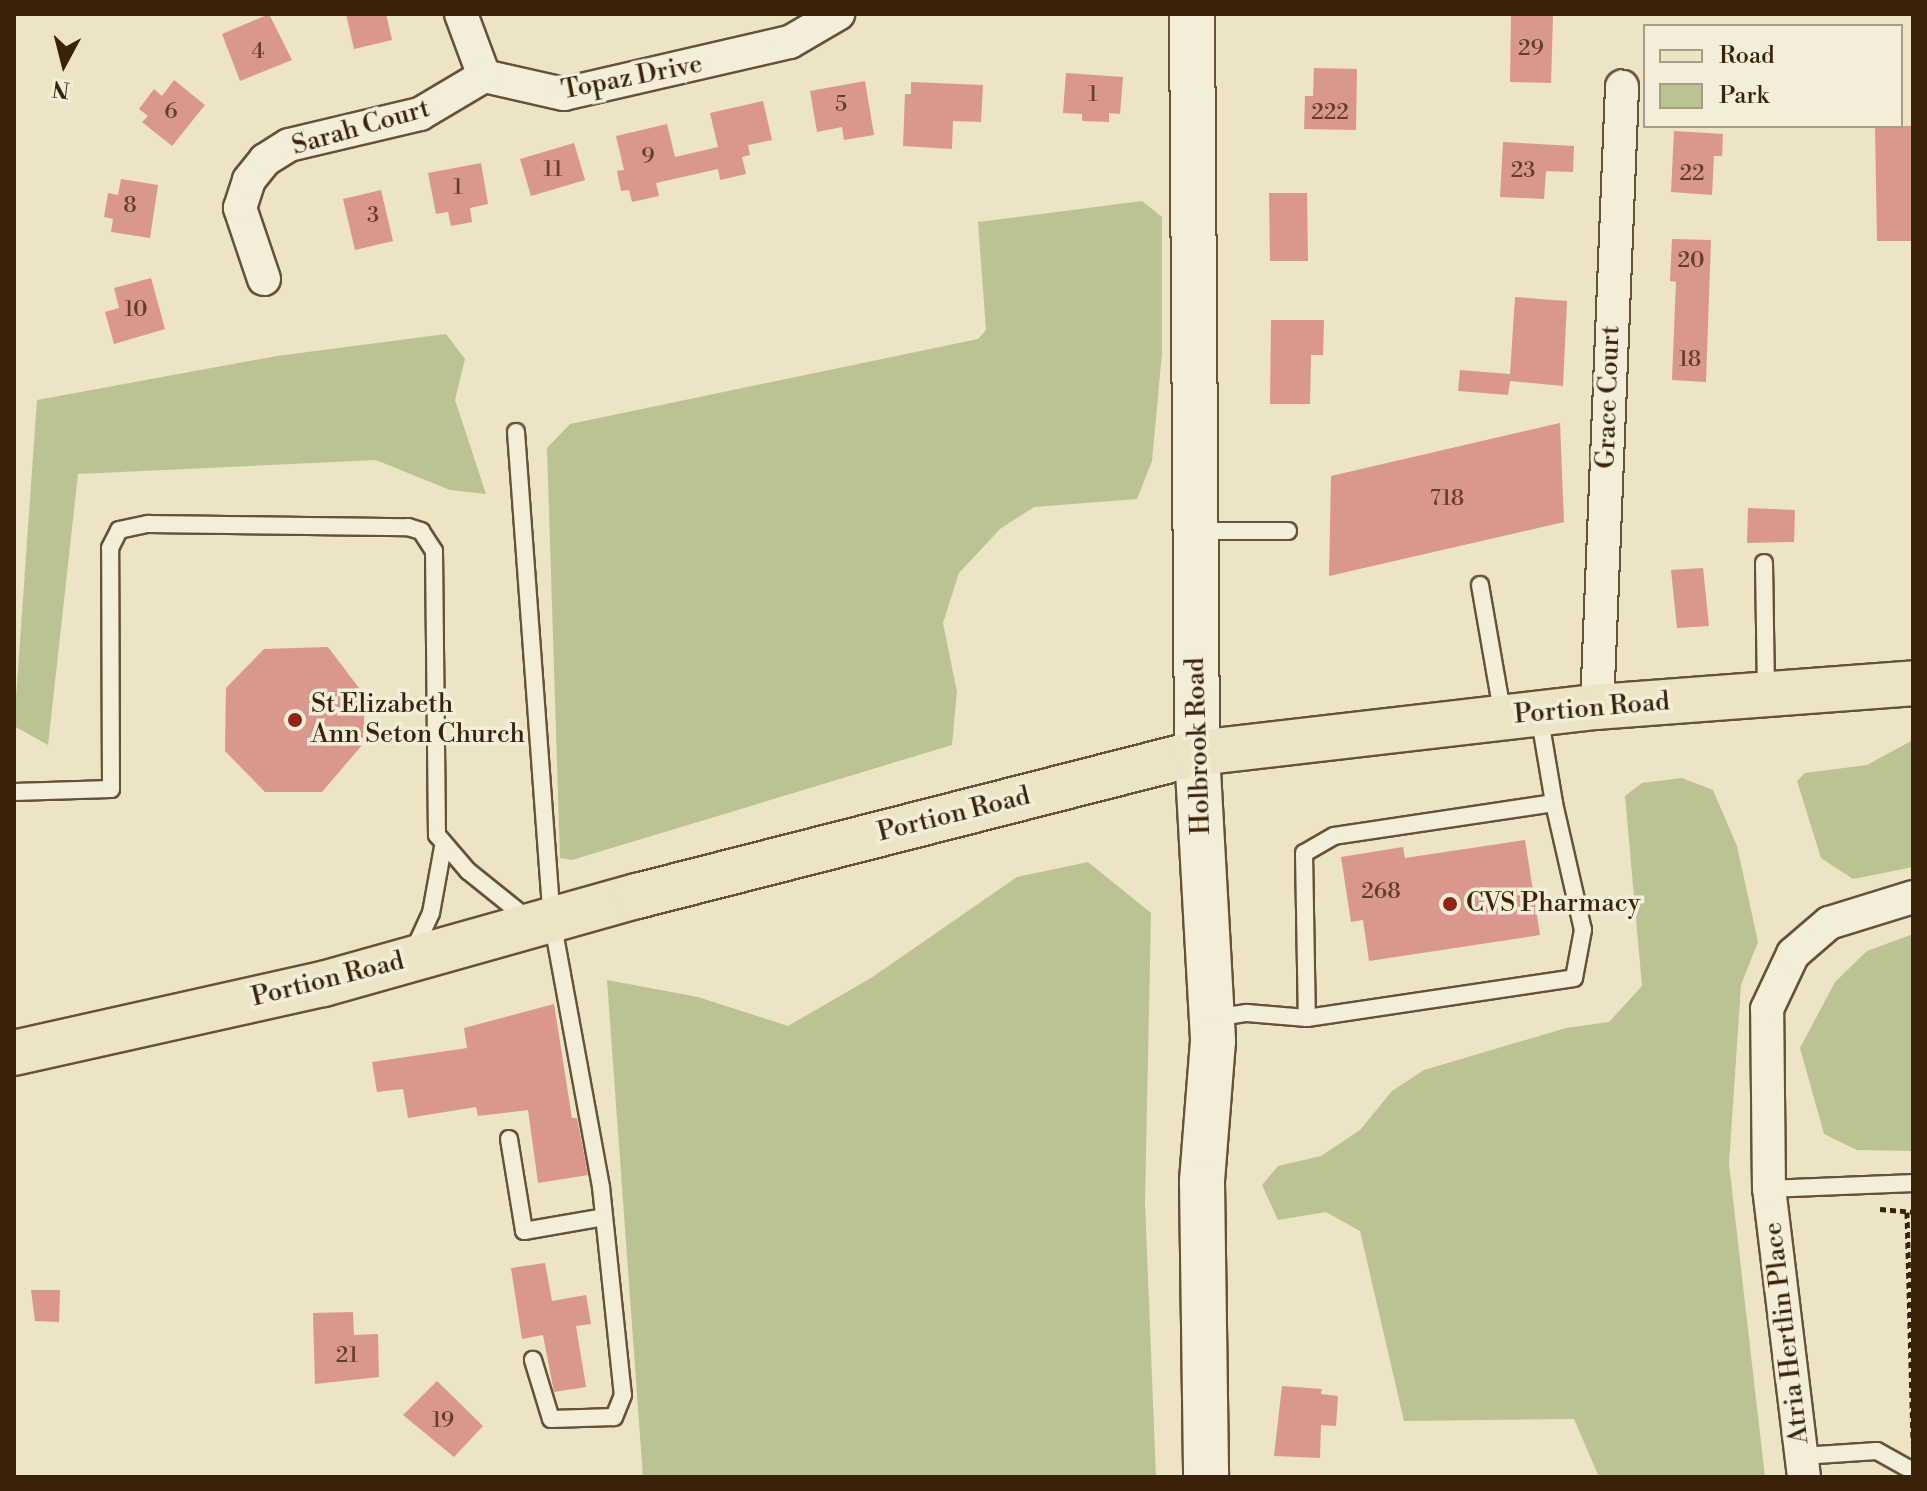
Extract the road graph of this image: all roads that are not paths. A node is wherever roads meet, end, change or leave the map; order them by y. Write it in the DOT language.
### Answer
graph roads {
  1 [pos="461,14"];
  2 [pos="838,14"];
  3 [pos="1192,14"];
  4 [pos="484,76"];
  5 [pos="1622,87"];
  6 [pos="264,279"];
  7 [pos="516,432"];
  8 [pos="1195,531"];
  9 [pos="1288,531"];
  10 [pos="1764,563"];
  11 [pos="1480,585"];
  12 [pos="1913,683"];
  13 [pos="1766,694"];
  14 [pos="1597,707"];
  15 [pos="1521,715"];
  16 [pos="1197,753"];
  17 [pos="14,792"];
  18 [pos="1554,803"];
  19 [pos="443,847"];
  20 [pos="1913,897"];
  21 [pos="544,922"];
  22 [pos="409,960"];
  23 [pos="1213,1018"];
  24 [pos="1307,1018"];
  25 [pos="14,1053"];
  26 [pos="509,1139"];
  27 [pos="1913,1183"];
  28 [pos="1769,1189"];
  29 [pos="604,1217"];
  30 [pos="533,1360"];
  31 [pos="1803,1466"];
  32 [pos="1913,1471"];
  33 [pos="1206,1477"];
  1 -- 4 [label="street"];
  2 -- 4 [label="street, Topaz Drive"];
  3 -- 8 [label="street, Holbrook Road"];
  4 -- 6 [label="street, Sarah Court"];
  5 -- 14 [label="street, Grace Court"];
  7 -- 21 [label="lane"];
  8 -- 9 [label="lane"];
  8 -- 16 [label="street, Holbrook Road"];
  10 -- 13 [label="lane"];
  11 -- 15 [label="lane"];
  12 -- 13 [label="main road, Portion Road"];
  13 -- 14 [label="main road, Portion Road"];
  14 -- 15 [label="main road, Portion Road"];
  15 -- 16 [label="main road, Portion Road"];
  15 -- 18 [label="lane"];
  16 -- 21 [label="main road, Portion Road"];
  16 -- 23 [label="street, Holbrook Road"];
  17 -- 19 [label="lane"];
  18 -- 24 [label="lane"];
  18 -- 24 [label="lane"];
  19 -- 21 [label="lane"];
  19 -- 22 [label="lane"];
  20 -- 28 [label="street, Atria Hertlin Place"];
  21 -- 22 [label="main road, Portion Road"];
  21 -- 29 [label="lane"];
  22 -- 25 [label="main road, Portion Road"];
  23 -- 24 [label="lane"];
  23 -- 33 [label="street, Holbrook Road"];
  26 -- 29 [label="lane"];
  27 -- 28 [label="lane, Atria Hertlin Place"];
  28 -- 31 [label="street, Atria Hertlin Place"];
  29 -- 30 [label="lane"];
  31 -- 32 [label="lane"];
}
